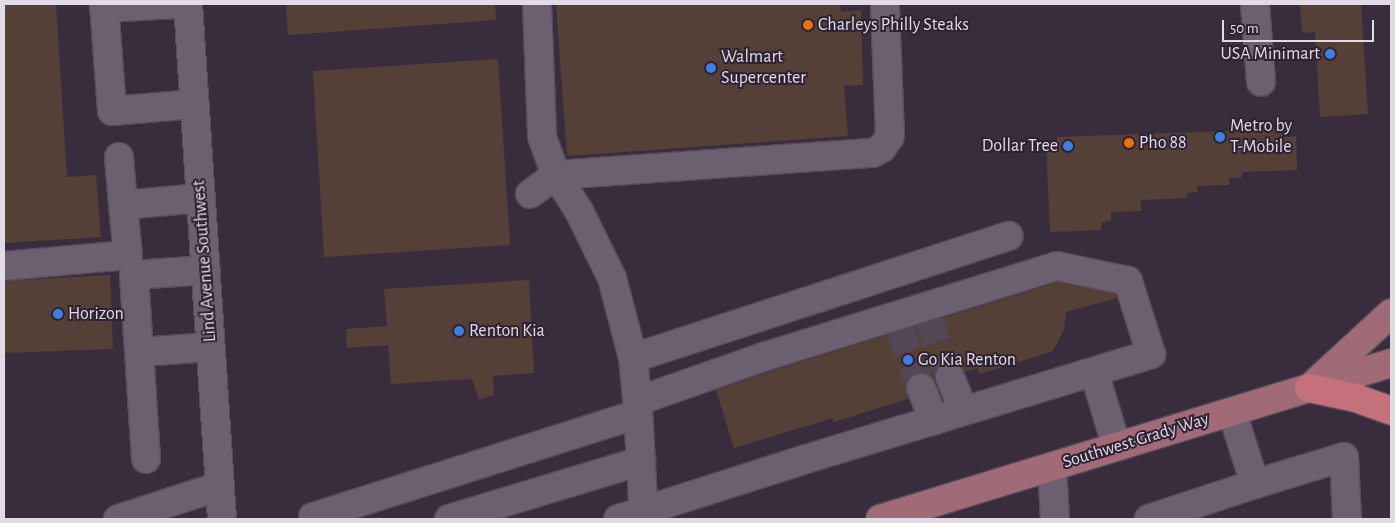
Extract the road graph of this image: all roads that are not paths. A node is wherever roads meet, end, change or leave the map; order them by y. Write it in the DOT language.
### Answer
graph roads {
  1 [pos="175,4"];
  2 [pos="188,4"];
  3 [pos="536,4"];
  4 [pos="885,4"];
  5 [pos="1255,4"];
  6 [pos="104,6"];
  7 [pos="1261,82"];
  8 [pos="195,104"];
  9 [pos="119,156"];
  10 [pos="556,175"];
  11 [pos="530,194"];
  12 [pos="201,198"];
  13 [pos="123,205"];
  14 [pos="1009,236"];
  15 [pos="4,266"];
  16 [pos="206,270"];
  17 [pos="869,282"];
  18 [pos="1391,313"];
  19 [pos="893,320"];
  20 [pos="211,348"];
  21 [pos="139,352"];
  22 [pos="633,358"];
  23 [pos="1391,363"];
  24 [pos="1094,372"];
  25 [pos="950,377"];
  26 [pos="921,388"];
  27 [pos="1309,388"];
  28 [pos="638,408"];
  29 [pos="963,410"];
  30 [pos="1391,411"];
  31 [pos="1232,412"];
  32 [pos="934,420"];
  33 [pos="1117,447"];
  34 [pos="146,459"];
  35 [pos="641,462"];
  36 [pos="1052,467"];
  37 [pos="459,471"];
  38 [pos="1255,484"];
  39 [pos="220,486"];
  40 [pos="635,517"];
  41 [pos="124,518"];
  42 [pos="459,518"];
  43 [pos="222,519"];
  44 [pos="313,519"];
  45 [pos="880,519"];
  46 [pos="1055,519"];
  47 [pos="1149,519"];
  48 [pos="1347,519"];
  1 -- 6 [label="street"];
  2 -- 8 [label="street, Lind Avenue Southwest"];
  3 -- 10 [label="street"];
  4 -- 10 [label="street"];
  5 -- 7 [label="street"];
  6 -- 8 [label="street"];
  8 -- 12 [label="street, Lind Avenue Southwest"];
  9 -- 13 [label="street"];
  10 -- 11 [label="street"];
  10 -- 22 [label="street"];
  12 -- 13 [label="street"];
  12 -- 16 [label="street, Lind Avenue Southwest"];
  13 -- 15 [label="street"];
  14 -- 17 [label="street"];
  16 -- 20 [label="street, Lind Avenue Southwest"];
  16 -- 21 [label="street"];
  17 -- 19 [label="street"];
  17 -- 22 [label="street"];
  18 -- 27 [label="main road"];
  19 -- 24 [label="street"];
  19 -- 28 [label="street"];
  20 -- 21 [label="street"];
  20 -- 39 [label="street, Lind Avenue Southwest"];
  21 -- 34 [label="street"];
  22 -- 28 [label="street"];
  23 -- 27 [label="main road, Southwest Grady Way"];
  24 -- 29 [label="street"];
  24 -- 33 [label="street"];
  25 -- 29 [label="street"];
  26 -- 32 [label="street"];
  27 -- 30 [label="highway"];
  27 -- 31 [label="main road, Southwest Grady Way"];
  28 -- 35 [label="street"];
  28 -- 37 [label="street"];
  29 -- 32 [label="street"];
  31 -- 33 [label="main road, Southwest Grady Way"];
  31 -- 38 [label="street"];
  32 -- 40 [label="street"];
  33 -- 36 [label="main road, Southwest Grady Way"];
  35 -- 40 [label="street"];
  35 -- 42 [label="street"];
  36 -- 45 [label="main road, Southwest Grady Way"];
  36 -- 46 [label="street"];
  37 -- 42 [label="street"];
  37 -- 44 [label="street"];
  38 -- 47 [label="street"];
  38 -- 48 [label="street"];
  39 -- 41 [label="street"];
  39 -- 43 [label="street, Lind Avenue Southwest"];
}
